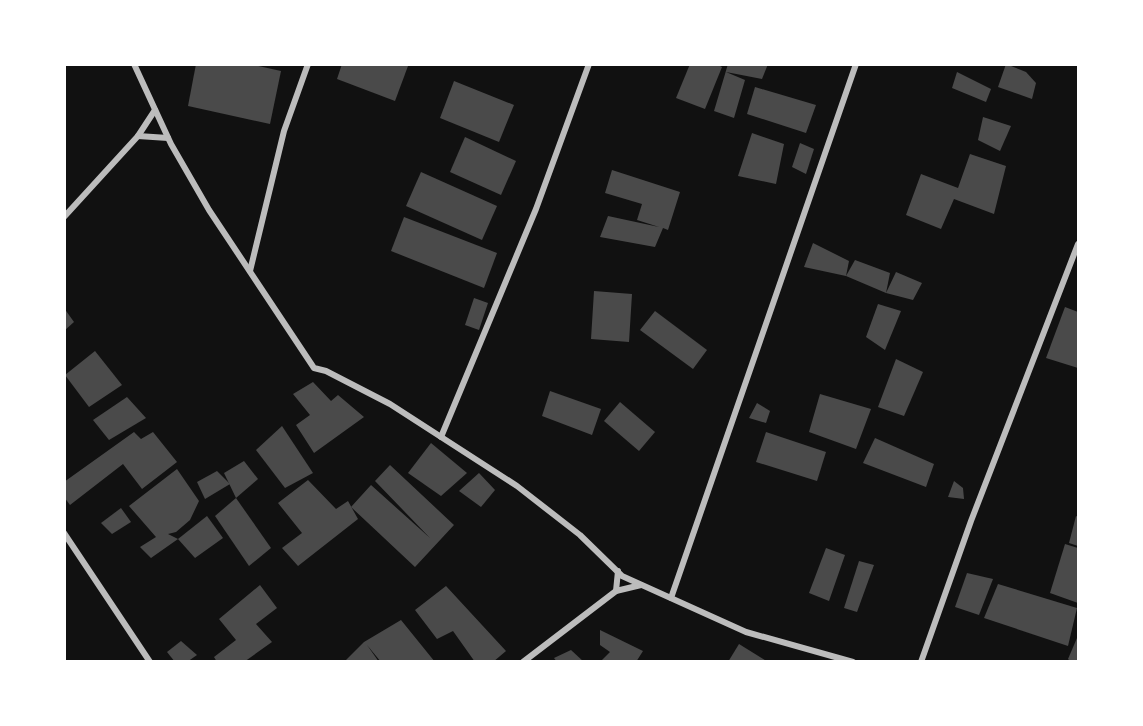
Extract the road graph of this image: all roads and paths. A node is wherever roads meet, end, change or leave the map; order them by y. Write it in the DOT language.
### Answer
graph roads {
  1 [pos="134,64"];
  2 [pos="308,64"];
  3 [pos="589,64"];
  4 [pos="856,64"];
  5 [pos="155,111"];
  6 [pos="138,136"];
  7 [pos="168,138"];
  8 [pos="64,217"];
  9 [pos="1078,244"];
  10 [pos="249,271"];
  11 [pos="441,437"];
  12 [pos="64,533"];
  13 [pos="618,571"];
  14 [pos="641,585"];
  15 [pos="616,591"];
  16 [pos="670,598"];
  17 [pos="150,662"];
  18 [pos="523,662"];
  19 [pos="853,662"];
  20 [pos="921,662"];
  1 -- 5 [label="street"];
  2 -- 10 [label="street"];
  3 -- 11 [label="street"];
  4 -- 16 [label="street"];
  5 -- 6 [label="street"];
  5 -- 7 [label="street"];
  6 -- 7 [label="street"];
  6 -- 8 [label="street"];
  7 -- 10 [label="street"];
  9 -- 20 [label="street"];
  10 -- 11 [label="street"];
  11 -- 13 [label="street"];
  12 -- 17 [label="street"];
  13 -- 14 [label="street"];
  13 -- 15 [label="street"];
  14 -- 15 [label="street"];
  14 -- 16 [label="street"];
  15 -- 18 [label="street"];
  16 -- 19 [label="street"];
}
